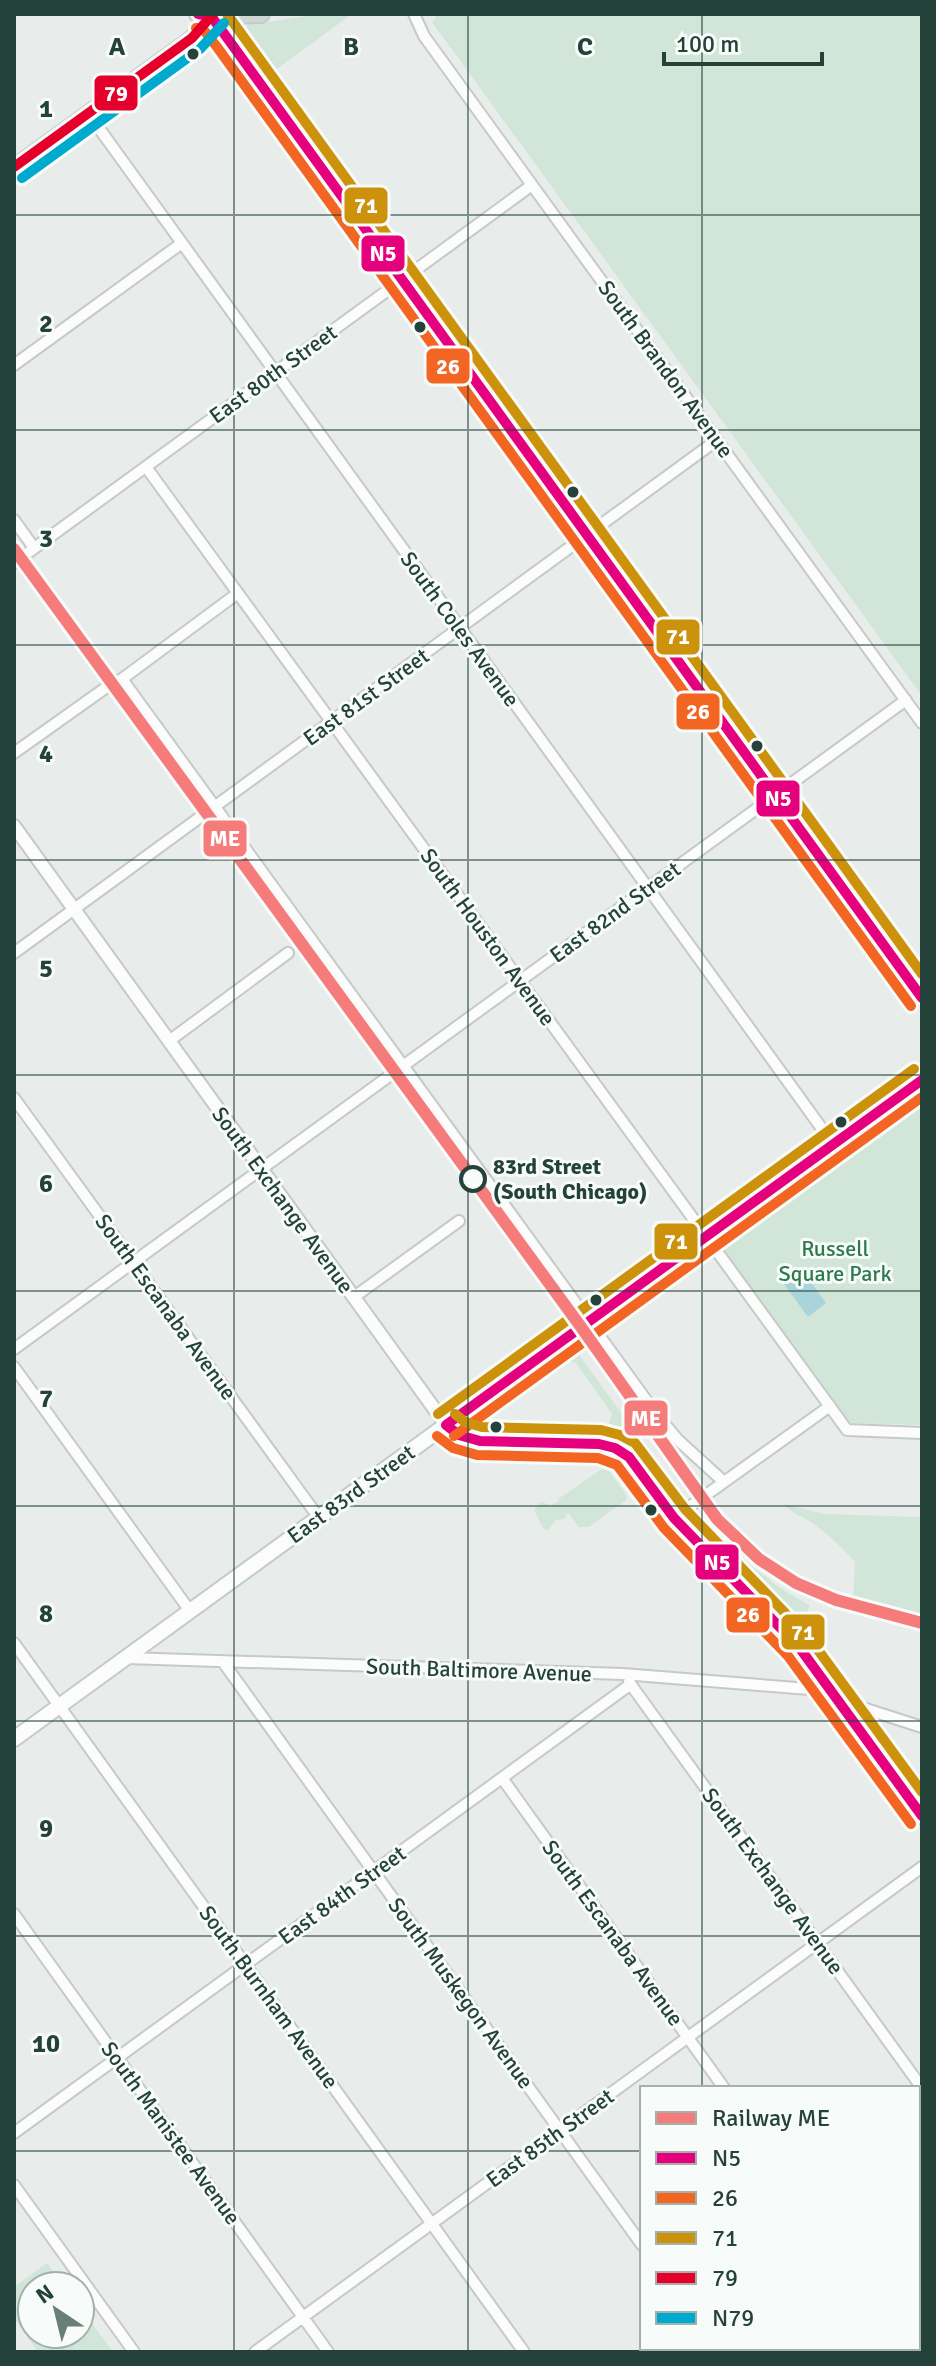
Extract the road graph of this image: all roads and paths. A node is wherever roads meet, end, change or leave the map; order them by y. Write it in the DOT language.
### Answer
graph roads {
  1 [pos="261,14"];
  2 [pos="414,14"];
  3 [pos="208,15"];
  4 [pos="88,113"];
  5 [pos="14,167"];
  6 [pos="532,185"];
  7 [pos="182,243"];
  8 [pos="402,279"];
  9 [pos="14,365"];
  10 [pos="275,372"];
  11 [pos="717,440"];
  12 [pos="146,467"];
  13 [pos="14,520"];
  14 [pos="587,535"];
  15 [pos="34,548"];
  16 [pos="14,563"];
  17 [pos="238,593"];
  18 [pos="460,628"];
  19 [pos="122,679"];
  20 [pos="906,700"];
  21 [pos="332,722"];
  22 [pos="922,723"];
  23 [pos="14,753"];
  24 [pos="775,795"];
  25 [pos="216,807"];
  26 [pos="14,826"];
  27 [pos="648,888"];
  28 [pos="74,910"];
  29 [pos="14,953"];
  30 [pos="288,953"];
  31 [pos="520,981"];
  32 [pos="922,998"];
  33 [pos="169,1041"];
  34 [pos="404,1065"];
  35 [pos="922,1080"];
  36 [pos="14,1098"];
  37 [pos="833,1144"];
  38 [pos="261,1169"];
  39 [pos="459,1221"];
  40 [pos="706,1236"];
  41 [pos="134,1262"];
  42 [pos="354,1297"];
  43 [pos="589,1321"];
  44 [pos="14,1349"];
  45 [pos="14,1367"];
  46 [pos="830,1406"];
  47 [pos="446,1425"];
  48 [pos="922,1433"];
  49 [pos="724,1482"];
  50 [pos="319,1518"];
  51 [pos="674,1518"];
  52 [pos="190,1611"];
  53 [pos="14,1643"];
  54 [pos="126,1658"];
  55 [pos="223,1662"];
  56 [pos="623,1674"];
  57 [pos="631,1684"];
  58 [pos="831,1688"];
  59 [pos="59,1706"];
  60 [pos="843,1706"];
  61 [pos="922,1727"];
  62 [pos="14,1739"];
  63 [pos="502,1778"];
  64 [pos="922,1816"];
  65 [pos="922,1867"];
  66 [pos="374,1872"];
  67 [pos="14,1914"];
  68 [pos="818,1943"];
  69 [pos="246,1964"];
  70 [pos="688,2037"];
  71 [pos="117,2058"];
  72 [pos="723,2086"];
  73 [pos="922,2088"];
  74 [pos="560,2131"];
  75 [pos="14,2133"];
  76 [pos="14,2185"];
  77 [pos="431,2224"];
  78 [pos="640,2242"];
  79 [pos="303,2317"];
  80 [pos="134,2352"];
  81 [pos="255,2352"];
  82 [pos="328,2352"];
  83 [pos="524,2352"];
  1 -- 3 [label="main road"];
  2 -- 6 [label="street, South Brandon Avenue"];
  3 -- 4 [label="main road"];
  3 -- 8 [label="street"];
  4 -- 5 [label="main road"];
  4 -- 7 [label="street, South Coles Avenue"];
  6 -- 8 [label="street, East 80th Street"];
  6 -- 11 [label="street, South Brandon Avenue"];
  7 -- 9 [label="street"];
  7 -- 10 [label="street, South Coles Avenue"];
  8 -- 10 [label="street, East 80th Street"];
  8 -- 14 [label="street"];
  10 -- 12 [label="street, East 80th Street"];
  10 -- 18 [label="street, South Coles Avenue"];
  11 -- 14 [label="street, East 81st Street"];
  11 -- 20 [label="street, South Brandon Avenue"];
  12 -- 15 [label="street, East 80th Street"];
  12 -- 17 [label="street, South Houston Avenue"];
  13 -- 15 [label="street"];
  14 -- 18 [label="street, East 81st Street"];
  14 -- 24 [label="street"];
  15 -- 16 [label="street, East 80th Street"];
  17 -- 19 [label="street"];
  17 -- 21 [label="street, South Houston Avenue"];
  18 -- 21 [label="street, East 81st Street"];
  18 -- 27 [label="street, South Coles Avenue"];
  19 -- 23 [label="street"];
  19 -- 25 [label="street"];
  20 -- 22 [label="street, South Brandon Avenue"];
  20 -- 24 [label="street, East 82nd Street"];
  21 -- 25 [label="street, East 81st Street"];
  21 -- 31 [label="street, South Houston Avenue"];
  24 -- 27 [label="street, East 82nd Street"];
  24 -- 32 [label="street"];
  25 -- 28 [label="street, East 81st Street"];
  25 -- 34 [label="street"];
  26 -- 28 [label="street, South Exchange Avenue"];
  27 -- 31 [label="street, East 82nd Street"];
  27 -- 37 [label="street, South Coles Avenue"];
  28 -- 29 [label="street, East 81st Street"];
  28 -- 33 [label="street, South Exchange Avenue"];
  30 -- 33 [label="street"];
  31 -- 34 [label="street, East 82nd Street"];
  31 -- 40 [label="street, South Houston Avenue"];
  33 -- 38 [label="street, South Exchange Avenue"];
  34 -- 38 [label="street, East 82nd Street"];
  34 -- 43 [label="street"];
  35 -- 37 [label="street, East 83rd Street"];
  36 -- 41 [label="street, South Escanaba Avenue"];
  37 -- 40 [label="street, East 83rd Street"];
  38 -- 41 [label="street, East 82nd Street"];
  38 -- 42 [label="street, South Exchange Avenue"];
  39 -- 42 [label="street"];
  40 -- 43 [label="street, East 83rd Street"];
  40 -- 46 [label="street, South Houston Avenue"];
  41 -- 44 [label="street, East 82nd Street"];
  41 -- 50 [label="street, South Escanaba Avenue"];
  42 -- 47 [label="street, South Exchange Avenue"];
  43 -- 47 [label="street, East 83rd Street"];
  43 -- 49 [label="street"];
  45 -- 52 [label="street"];
  46 -- 48 [label="street, South Houston Avenue"];
  46 -- 49 [label="street"];
  47 -- 50 [label="main road, East 83rd Street"];
  47 -- 51 [label="main road"];
  49 -- 51 [label="street"];
  50 -- 52 [label="main road, East 83rd Street"];
  51 -- 58 [label="main road"];
  52 -- 54 [label="main road, East 83rd Street"];
  53 -- 59 [label="street, South Burnham Avenue"];
  54 -- 55 [label="street, South Baltimore Avenue"];
  54 -- 59 [label="main road, East 83rd Street"];
  55 -- 56 [label="street, South Baltimore Avenue"];
  55 -- 66 [label="street, South Muskegon Avenue"];
  56 -- 57 [label="street, South Exchange Avenue"];
  56 -- 58 [label="street, South Baltimore Avenue"];
  57 -- 63 [label="street, East 84th Street"];
  57 -- 68 [label="street, South Exchange Avenue"];
  58 -- 60 [label="main road"];
  59 -- 62 [label="main road, East 83rd Street"];
  59 -- 69 [label="street, South Burnham Avenue"];
  60 -- 61 [label="street"];
  60 -- 64 [label="main road"];
  63 -- 66 [label="street, East 84th Street"];
  63 -- 70 [label="street, South Escanaba Avenue"];
  65 -- 68 [label="street, East 85th Street"];
  66 -- 69 [label="street, East 84th Street"];
  66 -- 74 [label="street, South Muskegon Avenue"];
  67 -- 71 [label="street, South Manistee Avenue"];
  68 -- 70 [label="street, East 85th Street"];
  68 -- 73 [label="street, South Exchange Avenue"];
  69 -- 71 [label="street, East 84th Street"];
  69 -- 77 [label="street, South Burnham Avenue"];
  70 -- 72 [label="street, South Escanaba Avenue"];
  70 -- 74 [label="street, East 85th Street"];
  71 -- 75 [label="street, East 84th Street"];
  71 -- 79 [label="street, South Manistee Avenue"];
  74 -- 77 [label="street, East 85th Street"];
  74 -- 78 [label="street, South Muskegon Avenue"];
  76 -- 80 [label="street"];
  77 -- 79 [label="street, East 85th Street"];
  77 -- 83 [label="street, South Burnham Avenue"];
  79 -- 81 [label="street, East 85th Street"];
  79 -- 82 [label="street, South Manistee Avenue"];
}
